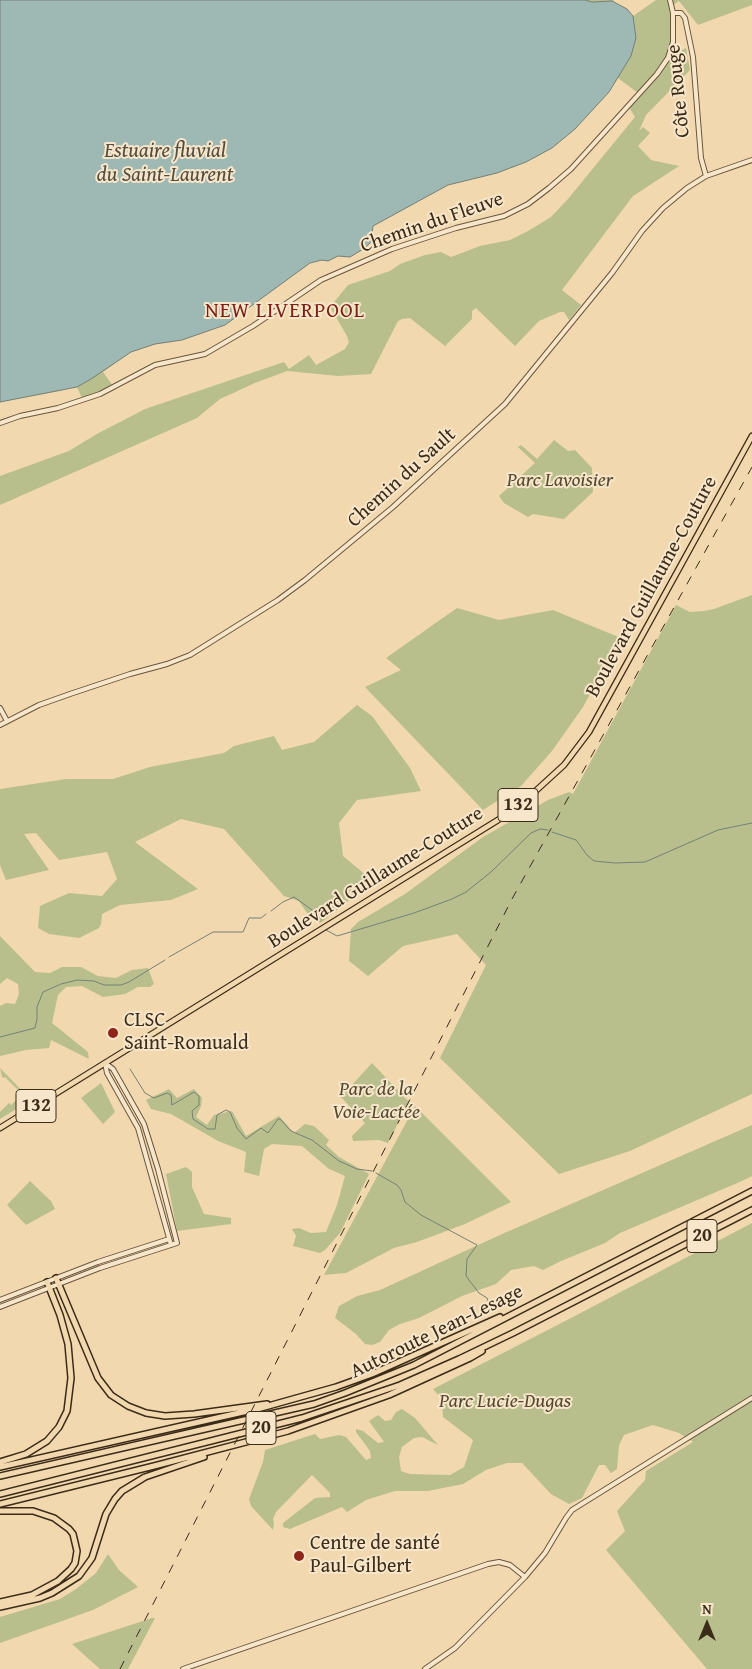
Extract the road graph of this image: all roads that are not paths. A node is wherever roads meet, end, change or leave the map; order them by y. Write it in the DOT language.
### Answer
graph roads {
  1 [pos="670,0"];
  2 [pos="673,13"];
  3 [pos="752,160"];
  4 [pos="706,176"];
  5 [pos="0,423"];
  6 [pos="752,436"];
  7 [pos="0,708"];
  8 [pos="7,721"];
  9 [pos="0,725"];
  10 [pos="105,1063"];
  11 [pos="0,1128"];
  12 [pos="752,1191"];
  13 [pos="752,1210"];
  14 [pos="176,1238"];
  15 [pos="169,1239"];
  16 [pos="171,1245"];
  17 [pos="57,1281"];
  18 [pos="48,1284"];
  19 [pos="0,1300"];
  20 [pos="526,1306"];
  21 [pos="0,1307"];
  22 [pos="512,1333"];
  23 [pos="752,1398"];
  24 [pos="295,1399"];
  25 [pos="260,1439"];
  26 [pos="0,1462"];
  27 [pos="0,1467"];
  28 [pos="0,1476"];
  29 [pos="0,1494"];
  30 [pos="0,1504"];
  31 [pos="0,1511"];
  32 [pos="525,1578"];
  33 [pos="0,1602"];
  34 [pos="0,1607"];
  35 [pos="183,1669"];
  36 [pos="425,1669"];
  1 -- 2 [label="street, Chemin du Fleuve"];
  2 -- 4 [label="street, Côte Rouge"];
  2 -- 5 [label="street, Chemin du Fleuve"];
  3 -- 4 [label="street, Chemin du Sault"];
  4 -- 8 [label="street, Chemin du Sault"];
  6 -- 10 [label="main road, Boulevard Guillaume-Couture / 132"];
  7 -- 8 [label="street"];
  8 -- 9 [label="street, Chemin du Sault"];
  10 -- 11 [label="main road, Boulevard Guillaume-Couture / 132"];
  10 -- 14 [label="street"];
  10 -- 15 [label="street"];
  12 -- 20 [label="highway, Autoroute Jean-Lesage / 20"];
  13 -- 22 [label="highway, Autoroute Jean-Lesage / 20"];
  14 -- 15 [label="street"];
  14 -- 16 [label="street"];
  15 -- 16 [label="street"];
  15 -- 17 [label="street"];
  16 -- 17 [label="street"];
  17 -- 18 [label="street"];
  17 -- 24 [label="highway"];
  18 -- 19 [label="street"];
  18 -- 21 [label="street"];
  18 -- 26 [label="highway"];
  20 -- 24 [label="highway"];
  20 -- 28 [label="highway, Autoroute Jean-Lesage / 20"];
  22 -- 25 [label="highway"];
  22 -- 29 [label="highway, Autoroute Jean-Lesage / 20"];
  23 -- 32 [label="street"];
  24 -- 27 [label="highway"];
  25 -- 30 [label="highway"];
  25 -- 34 [label="highway"];
  31 -- 33 [label="highway"];
  32 -- 35 [label="street"];
  32 -- 36 [label="street"];
}
